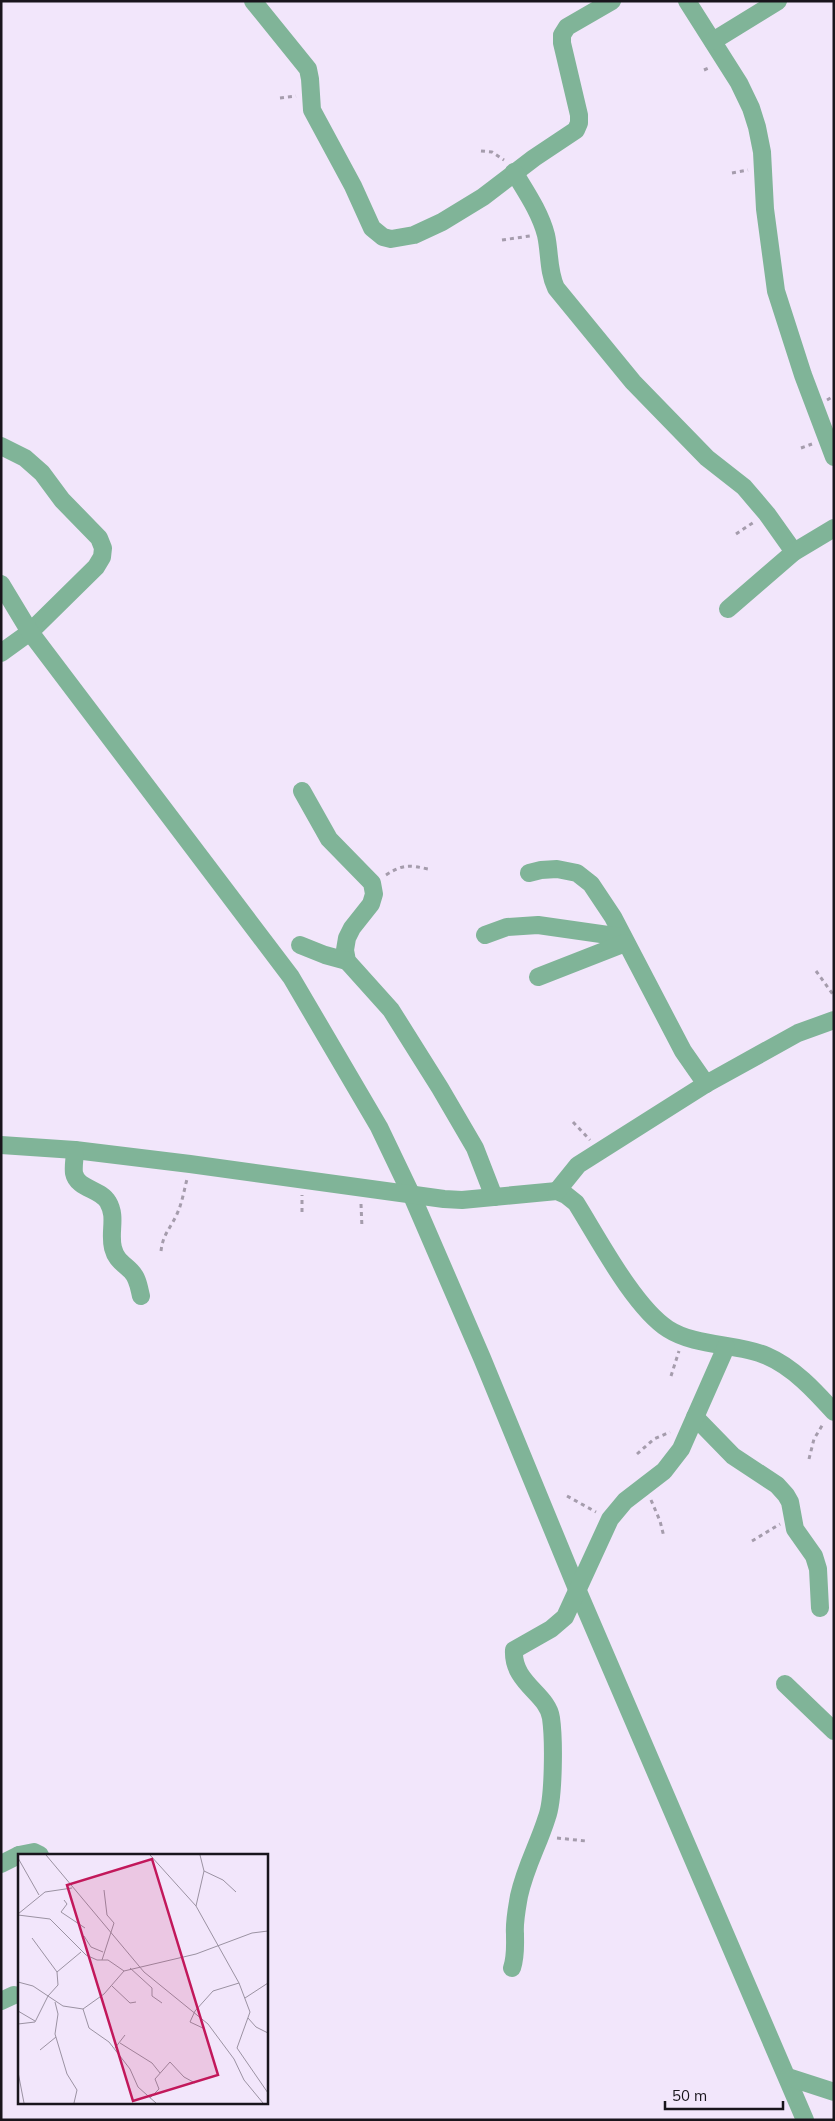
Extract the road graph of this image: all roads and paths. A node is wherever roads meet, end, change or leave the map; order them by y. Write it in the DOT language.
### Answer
graph roads {
  1 [pos="253,1"];
  2 [pos="612,1"];
  3 [pos="687,1"];
  4 [pos="778,1"];
  5 [pos="713,41"];
  6 [pos="481,151"];
  7 [pos="514,172"];
  8 [pos="545,234"];
  9 [pos="502,240"];
  10 [pos="1,446"];
  11 [pos="834,457"];
  12 [pos="768,514"];
  13 [pos="834,528"];
  14 [pos="736,534"];
  15 [pos="794,552"];
  16 [pos="1,584"];
  17 [pos="728,609"];
  18 [pos="30,632"];
  19 [pos="1,653"];
  20 [pos="302,791"];
  21 [pos="428,869"];
  22 [pos="529,874"];
  23 [pos="372,883"];
  24 [pos="485,935"];
  25 [pos="624,940"];
  26 [pos="300,945"];
  27 [pos="347,961"];
  28 [pos="816,971"];
  29 [pos="538,977"];
  30 [pos="834,996"];
  31 [pos="834,1020"];
  32 [pos="706,1084"];
  33 [pos="573,1122"];
  34 [pos="1,1145"];
  35 [pos="75,1150"];
  36 [pos="601,1151"];
  37 [pos="190,1164"];
  38 [pos="361,1188"];
  39 [pos="557,1191"];
  40 [pos="412,1196"];
  41 [pos="494,1197"];
  42 [pos="362,1228"];
  43 [pos="161,1251"];
  44 [pos="140,1296"];
  45 [pos="683,1336"];
  46 [pos="726,1347"];
  47 [pos="671,1376"];
  48 [pos="830,1415"];
  49 [pos="692,1424"];
  50 [pos="637,1454"];
  51 [pos="809,1459"];
  52 [pos="643,1487"];
  53 [pos="567,1496"];
  54 [pos="791,1518"];
  55 [pos="610,1519"];
  56 [pos="664,1537"];
  57 [pos="752,1541"];
  58 [pos="577,1589"];
  59 [pos="820,1608"];
  60 [pos="785,1684"];
  61 [pos="834,1730"];
  62 [pos="539,1835"];
  63 [pos="586,1841"];
  64 [pos="24,1854"];
  65 [pos="38,1854"];
  66 [pos="18,1856"];
  67 [pos="1,1864"];
  68 [pos="512,1968"];
  69 [pos="788,2077"];
  70 [pos="834,2092"];
  71 [pos="805,2120"];
  1 -- 7 [label="street"];
  2 -- 7 [label="street"];
  3 -- 5 [label="street"];
  4 -- 5 [label="street"];
  5 -- 11 [label="street"];
  6 -- 7 [label="path"];
  7 -- 8 [label="street"];
  8 -- 9 [label="path"];
  8 -- 12 [label="street"];
  10 -- 18 [label="street"];
  12 -- 14 [label="path"];
  12 -- 15 [label="street"];
  13 -- 15 [label="street"];
  15 -- 17 [label="street"];
  16 -- 18 [label="street"];
  18 -- 19 [label="street"];
  18 -- 40 [label="street"];
  20 -- 23 [label="street"];
  21 -- 23 [label="path"];
  22 -- 25 [label="street"];
  23 -- 27 [label="street"];
  24 -- 25 [label="street"];
  25 -- 29 [label="street"];
  25 -- 32 [label="street"];
  26 -- 27 [label="street"];
  27 -- 41 [label="street"];
  28 -- 30 [label="path"];
  31 -- 32 [label="street"];
  32 -- 36 [label="street"];
  33 -- 36 [label="path"];
  34 -- 35 [label="street"];
  35 -- 37 [label="street"];
  35 -- 44 [label="street"];
  36 -- 39 [label="street"];
  37 -- 38 [label="street"];
  37 -- 43 [label="path"];
  38 -- 40 [label="street"];
  38 -- 42 [label="path"];
  39 -- 41 [label="street"];
  39 -- 45 [label="street"];
  40 -- 41 [label="street"];
  40 -- 58 [label="street"];
  45 -- 46 [label="street"];
  45 -- 47 [label="path"];
  46 -- 48 [label="street"];
  46 -- 49 [label="street"];
  48 -- 51 [label="path"];
  49 -- 50 [label="path"];
  49 -- 52 [label="street"];
  49 -- 54 [label="street"];
  52 -- 55 [label="street"];
  52 -- 56 [label="path"];
  53 -- 55 [label="path"];
  54 -- 57 [label="path"];
  54 -- 59 [label="street"];
  55 -- 58 [label="street"];
  58 -- 62 [label="street"];
  58 -- 69 [label="street"];
  60 -- 61 [label="street"];
  62 -- 63 [label="path"];
  62 -- 68 [label="street"];
  64 -- 65 [label="street"];
  66 -- 67 [label="street"];
  69 -- 70 [label="street"];
  69 -- 71 [label="street"];
}
